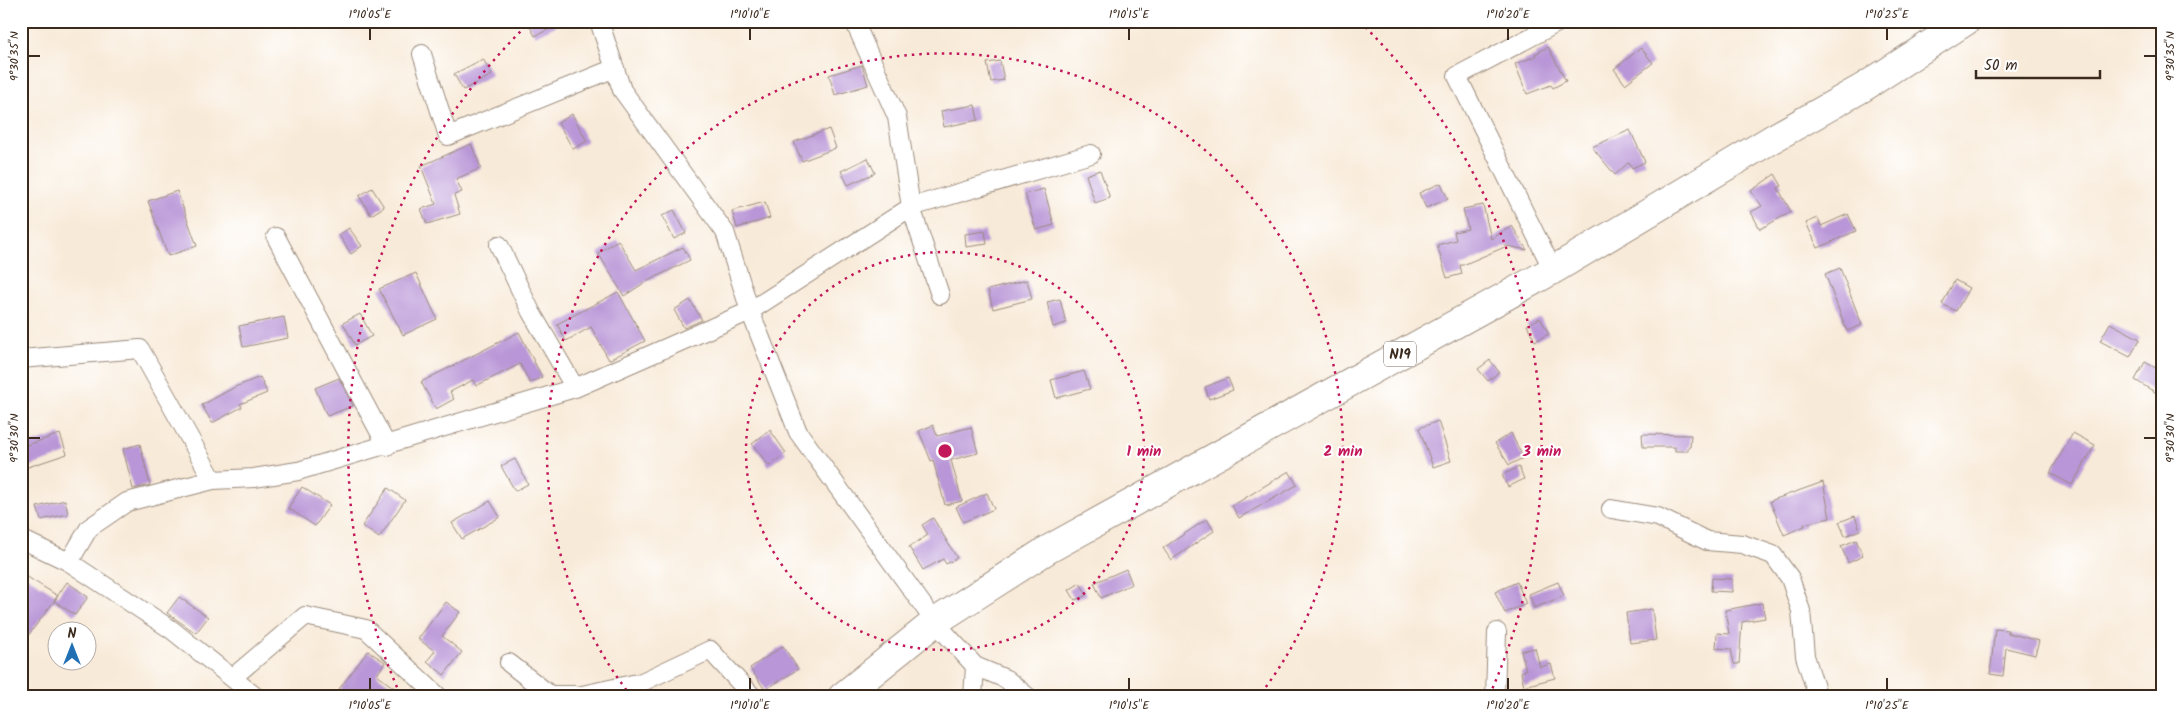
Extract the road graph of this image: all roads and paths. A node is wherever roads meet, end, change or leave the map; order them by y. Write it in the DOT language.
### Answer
graph roads {
  1 [pos="599,21"];
  2 [pos="854,21"];
  3 [pos="1560,21"];
  4 [pos="1966,21"];
  5 [pos="422,54"];
  6 [pos="615,68"];
  7 [pos="1092,154"];
  8 [pos="911,207"];
  9 [pos="276,237"];
  10 [pos="500,245"];
  11 [pos="1554,270"];
  12 [pos="940,295"];
  13 [pos="750,311"];
  14 [pos="21,358"];
  15 [pos="575,388"];
  16 [pos="387,446"];
  17 [pos="213,480"];
  18 [pos="1611,509"];
  19 [pos="21,539"];
  20 [pos="69,562"];
  21 [pos="935,622"];
  22 [pos="1497,632"];
  23 [pos="508,664"];
  24 [pos="975,666"];
  25 [pos="232,678"];
  26 [pos="256,697"];
  27 [pos="439,697"];
  28 [pos="753,697"];
  29 [pos="842,697"];
  30 [pos="973,697"];
  31 [pos="1028,697"];
  32 [pos="1495,697"];
  33 [pos="1818,697"];
  1 -- 6 [label="street"];
  2 -- 8 [label="street"];
  3 -- 11 [label="street"];
  4 -- 11 [label="main road, N19"];
  5 -- 6 [label="street"];
  6 -- 13 [label="street"];
  7 -- 8 [label="street"];
  8 -- 12 [label="street"];
  8 -- 13 [label="street"];
  9 -- 16 [label="street"];
  10 -- 15 [label="street"];
  11 -- 21 [label="main road, N19"];
  13 -- 15 [label="street"];
  13 -- 21 [label="street"];
  14 -- 17 [label="street"];
  15 -- 16 [label="street"];
  16 -- 17 [label="street"];
  17 -- 20 [label="street"];
  18 -- 33 [label="street"];
  19 -- 20 [label="street"];
  20 -- 25 [label="street"];
  21 -- 24 [label="street"];
  21 -- 29 [label="main road, N19"];
  22 -- 32 [label="street"];
  23 -- 28 [label="street"];
  24 -- 30 [label="street"];
  24 -- 31 [label="street"];
  25 -- 26 [label="street"];
  25 -- 27 [label="street"];
}
